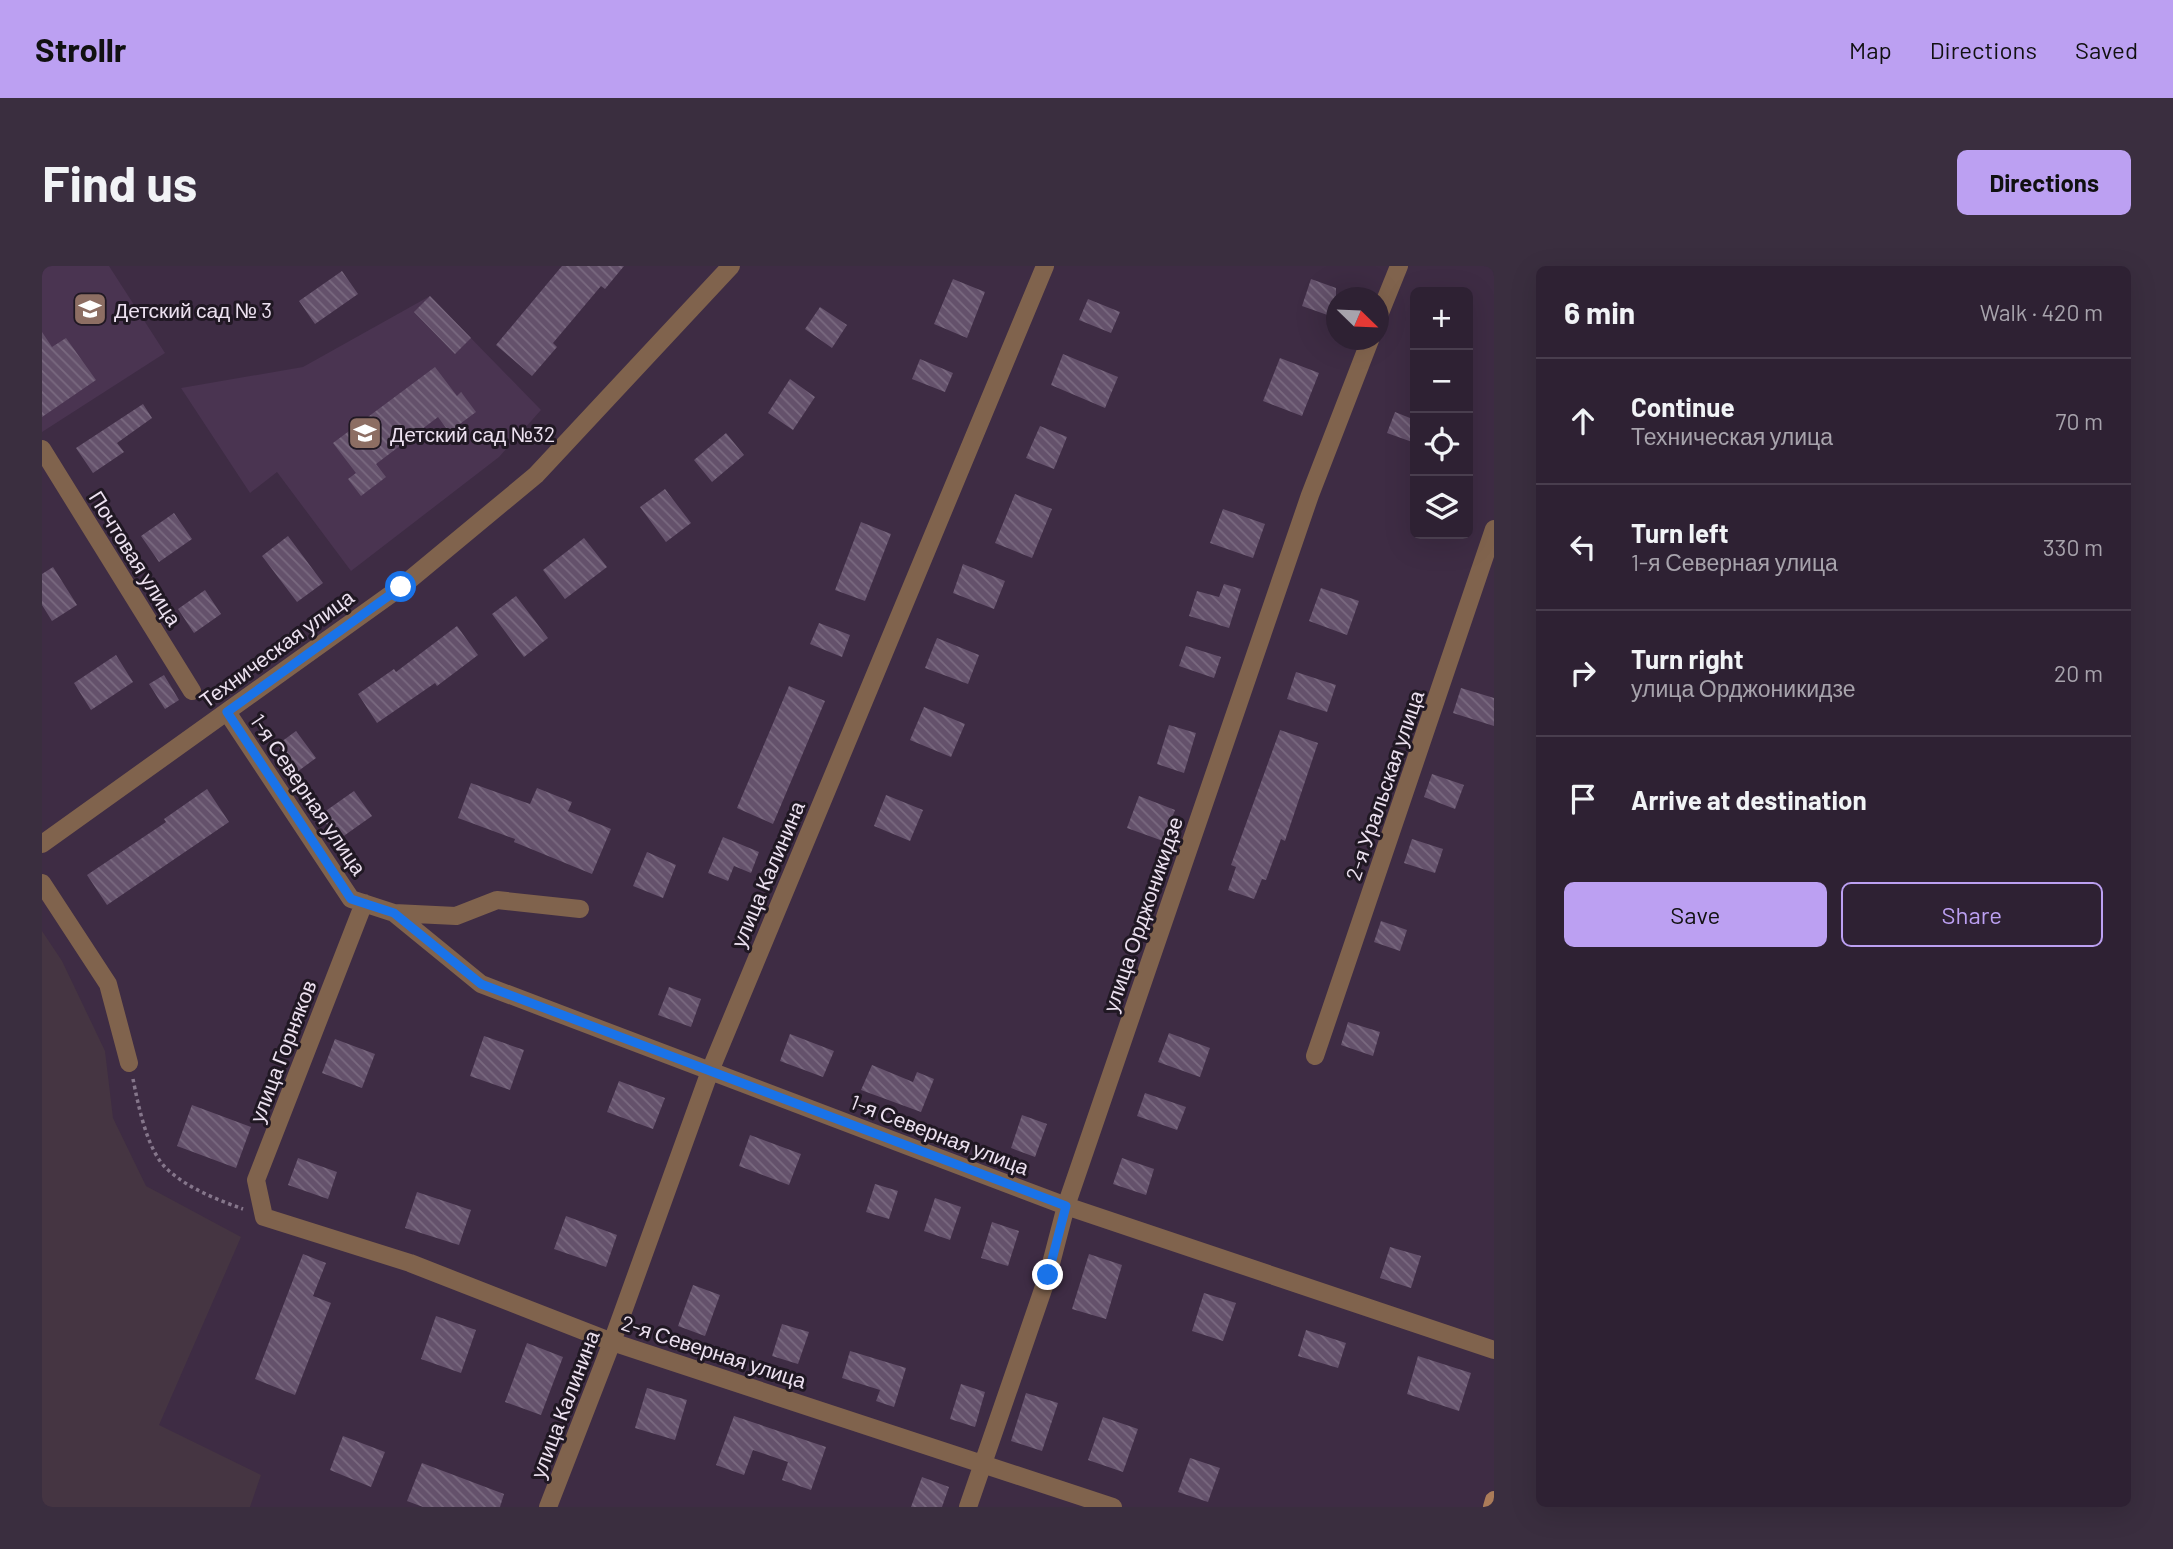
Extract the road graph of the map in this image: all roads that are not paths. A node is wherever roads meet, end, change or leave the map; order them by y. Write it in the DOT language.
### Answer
graph roads {
  1 [pos="731,266"];
  2 [pos="1045,266"];
  3 [pos="1399,266"];
  4 [pos="1389,291"];
  5 [pos="1366,350"];
  6 [pos="42,449"];
  7 [pos="1494,529"];
  8 [pos="192,691"];
  9 [pos="227,712"];
  10 [pos="42,844"];
  11 [pos="42,883"];
  12 [pos="364,903"];
  13 [pos="580,909"];
  14 [pos="394,913"];
  15 [pos="1315,1056"];
  16 [pos="129,1063"];
  17 [pos="710,1071"];
  18 [pos="1066,1206"];
  19 [pos="264,1217"];
  20 [pos="612,1342"];
  21 [pos="1494,1350"];
  22 [pos="985,1464"];
  23 [pos="1494,1500"];
  24 [pos="548,1507"];
  25 [pos="968,1507"];
  26 [pos="1114,1507"];
  27 [pos="1492,1507"];
  1 -- 9 [label="street, Техническая улица"];
  2 -- 17 [label="street, улица Калинина"];
  3 -- 4 [label="street"];
  5 -- 18 [label="street, улица Орджоникидзе"];
  6 -- 8 [label="street, Почтовая улица"];
  7 -- 15 [label="street, 2-я Уральская улица"];
  9 -- 10 [label="street, Техническая улица"];
  9 -- 12 [label="street, 1-я Северная улица"];
  11 -- 16 [label="street"];
  12 -- 14 [label="street, 1-я Северная улица"];
  12 -- 19 [label="street, улица Горняков"];
  13 -- 14 [label="street, 1-я Северная улица"];
  14 -- 17 [label="street, 1-я Северная улица"];
  17 -- 18 [label="street, 1-я Северная улица"];
  17 -- 20 [label="street, улица Калинина"];
  18 -- 21 [label="street, 1-я Северная улица"];
  18 -- 22 [label="street, улица Орджоникидзе"];
  19 -- 20 [label="street, 2-я Северная улица"];
  20 -- 22 [label="street, 2-я Северная улица"];
  20 -- 24 [label="street, улица Калинина"];
  22 -- 25 [label="street, улица Орджоникидзе"];
  22 -- 26 [label="street, 2-я Северная улица"];
  23 -- 27 [label="main road"];
}
